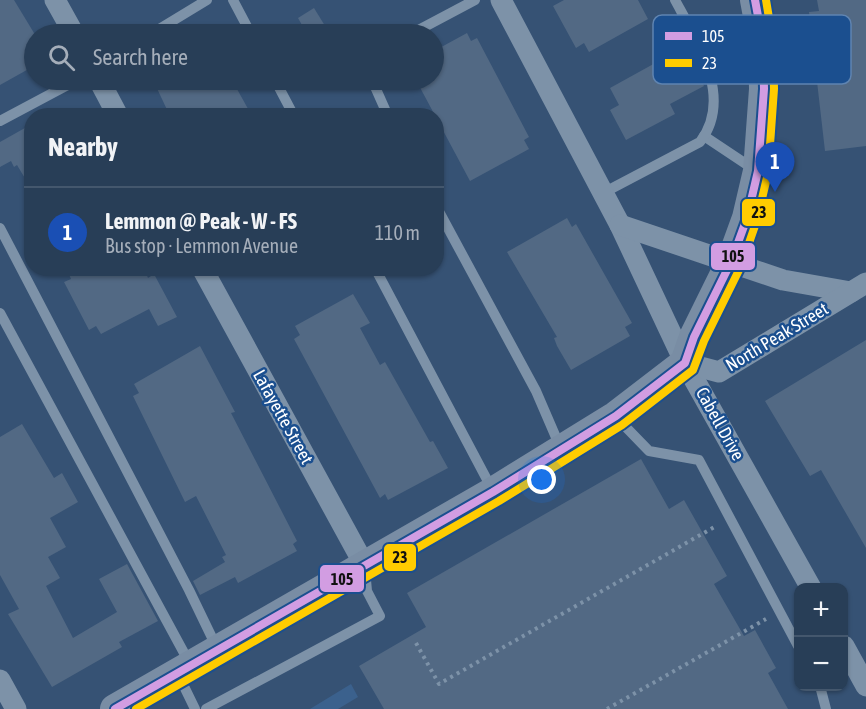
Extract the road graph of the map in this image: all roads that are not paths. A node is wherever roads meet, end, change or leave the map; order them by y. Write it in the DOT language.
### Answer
graph roads {
  1 [pos="55,0"];
  2 [pos="207,0"];
  3 [pos="233,0"];
  4 [pos="475,0"];
  5 [pos="501,0"];
  6 [pos="675,0"];
  7 [pos="755,0"];
  8 [pos="683,15"];
  9 [pos="758,15"];
  10 [pos="68,24"];
  11 [pos="167,24"];
  12 [pos="246,24"];
  13 [pos="430,24"];
  14 [pos="712,84"];
  15 [pos="764,84"];
  16 [pos="58,90"];
  17 [pos="104,90"];
  18 [pos="280,90"];
  19 [pos="376,90"];
  20 [pos="24,108"];
  21 [pos="24,108"];
  22 [pos="114,108"];
  23 [pos="290,108"];
  24 [pos="384,108"];
  25 [pos="0,121"];
  26 [pos="704,136"];
  27 [pos="758,171"];
  28 [pos="603,192"];
  29 [pos="444,221"];
  30 [pos="621,225"];
  31 [pos="0,228"];
  32 [pos="730,262"];
  33 [pos="24,274"];
  34 [pos="25,276"];
  35 [pos="206,276"];
  36 [pos="379,276"];
  37 [pos="858,288"];
  38 [pos="0,313"];
  39 [pos="685,363"];
  40 [pos="616,416"];
  41 [pos="562,450"];
  42 [pos="494,492"];
  43 [pos="364,566"];
  44 [pos="808,583"];
  45 [pos="794,638"];
  46 [pos="218,651"];
  47 [pos="848,655"];
  48 [pos="185,670"];
  49 [pos="0,680"];
  50 [pos="866,686"];
  51 [pos="821,691"];
  52 [pos="16,709"];
  53 [pos="115,709"];
  54 [pos="195,709"];
  55 [pos="206,709"];
  56 [pos="826,709"];
  1 -- 10 [label="street"];
  2 -- 11 [label="lane"];
  3 -- 12 [label="lane"];
  4 -- 13 [label="lane"];
  5 -- 28 [label="street, Cabell Drive"];
  6 -- 8 [label="lane"];
  7 -- 9 [label="main road"];
  14 -- 26 [label="lane"];
  15 -- 27 [label="main road"];
  16 -- 21 [label="lane"];
  17 -- 22 [label="street"];
  18 -- 23 [label="lane"];
  19 -- 24 [label="lane"];
  20 -- 25 [label="lane"];
  26 -- 27 [label="lane"];
  26 -- 28 [label="lane"];
  27 -- 32 [label="main road"];
  28 -- 30 [label="street, Cabell Drive"];
  29 -- 41 [label="lane"];
  30 -- 32 [label="street"];
  30 -- 39 [label="street, Cabell Drive"];
  31 -- 33 [label="lane"];
  32 -- 37 [label="street, North Peak Street"];
  32 -- 39 [label="main road"];
  34 -- 46 [label="lane"];
  35 -- 43 [label="street, Lafayette Street"];
  36 -- 42 [label="lane"];
  37 -- 39 [label="street, North Peak Street"];
  38 -- 48 [label="lane"];
  39 -- 40 [label="main road"];
  39 -- 44 [label="street, Cabell Drive"];
  40 -- 41 [label="main road"];
  40 -- 45 [label="lane"];
  41 -- 42 [label="main road"];
  42 -- 43 [label="main road"];
  43 -- 46 [label="main road"];
  43 -- 55 [label="lane"];
  46 -- 48 [label="main road"];
  47 -- 50 [label="street"];
  48 -- 53 [label="main road"];
  48 -- 54 [label="lane"];
  49 -- 52 [label="street"];
  51 -- 56 [label="lane"];
}
